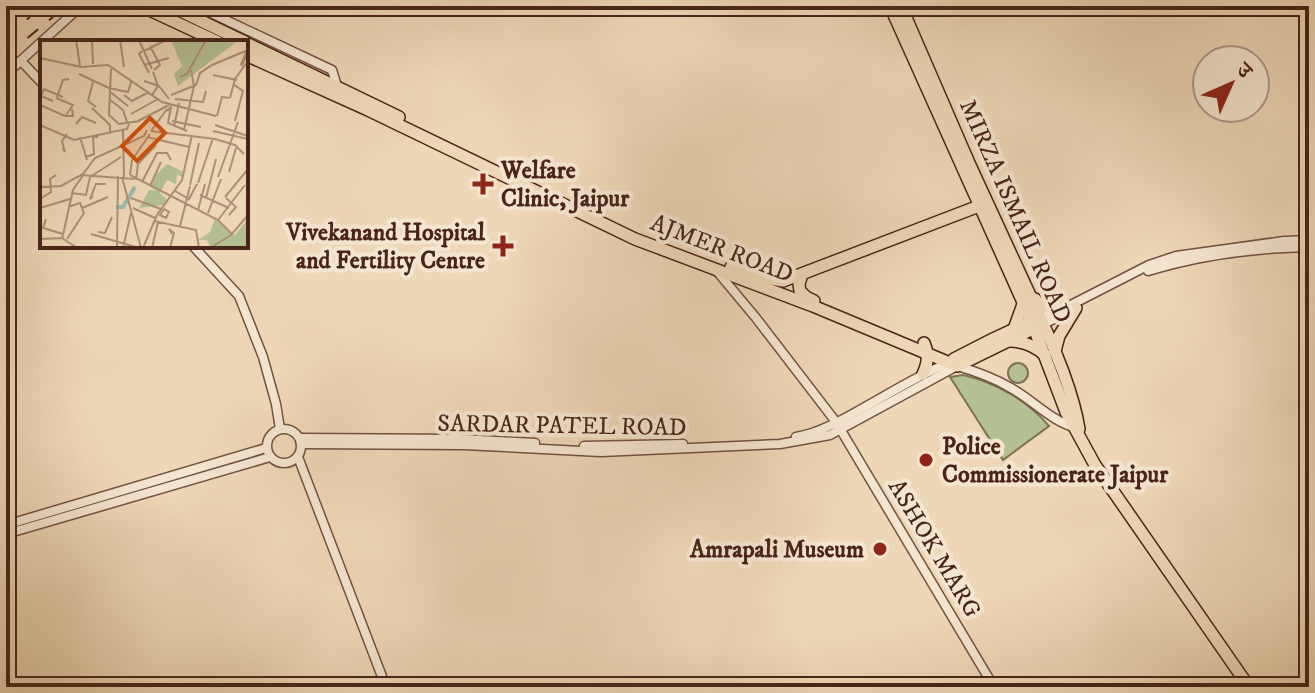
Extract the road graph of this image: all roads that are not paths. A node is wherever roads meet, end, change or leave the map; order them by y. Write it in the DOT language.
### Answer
graph roads {
  1 [pos="81,6"];
  2 [pos="141,6"];
  3 [pos="170,6"];
  4 [pos="196,6"];
  5 [pos="890,6"];
  6 [pos="901,6"];
  7 [pos="44,40"];
  8 [pos="214,40"];
  9 [pos="241,40"];
  10 [pos="40,44"];
  11 [pos="248,44"];
  12 [pos="248,56"];
  13 [pos="21,61"];
  14 [pos="6,74"];
  15 [pos="40,81"];
  16 [pos="329,88"];
  17 [pos="932,90"];
  18 [pos="979,206"];
  19 [pos="996,233"];
  20 [pos="1309,240"];
  21 [pos="1309,247"];
  22 [pos="195,248"];
  23 [pos="716,269"];
  24 [pos="802,274"];
  25 [pos="783,281"];
  26 [pos="1027,289"];
  27 [pos="780,293"];
  28 [pos="1023,304"];
  29 [pos="1070,308"];
  30 [pos="1037,323"];
  31 [pos="1014,329"];
  32 [pos="1009,341"];
  33 [pos="926,348"];
  34 [pos="1050,354"];
  35 [pos="959,364"];
  36 [pos="923,374"];
  37 [pos="841,425"];
  38 [pos="280,429"];
  39 [pos="1078,431"];
  40 [pos="300,441"];
  41 [pos="268,452"];
  42 [pos="297,458"];
  43 [pos="35,521"];
  44 [pos="6,525"];
  45 [pos="6,534"];
  46 [pos="384,687"];
  47 [pos="994,687"];
  48 [pos="1249,687"];
  1 -- 7 [label="street"];
  2 -- 8 [label="main road"];
  3 -- 9 [label="main road"];
  4 -- 16 [label="street"];
  5 -- 17 [label="main road, MIRZA ISMAIL ROAD"];
  6 -- 17 [label="main road, MIRZA ISMAIL ROAD"];
  10 -- 13 [label="street"];
  11 -- 16 [label="main road"];
  12 -- 16 [label="main road"];
  13 -- 14 [label="street"];
  13 -- 15 [label="street"];
  16 -- 23 [label="main road, AJMER ROAD"];
  16 -- 25 [label="main road, AJMER ROAD"];
  17 -- 18 [label="main road, MIRZA ISMAIL ROAD"];
  17 -- 19 [label="main road, MIRZA ISMAIL ROAD"];
  18 -- 19 [label="main road, MIRZA ISMAIL ROAD"];
  18 -- 24 [label="main road"];
  19 -- 26 [label="main road, MIRZA ISMAIL ROAD"];
  19 -- 28 [label="main road, MIRZA ISMAIL ROAD"];
  20 -- 29 [label="street"];
  21 -- 29 [label="street"];
  22 -- 38 [label="street"];
  23 -- 27 [label="main road, AJMER ROAD"];
  23 -- 37 [label="street, ASHOK MARG"];
  24 -- 25 [label="main road, AJMER ROAD"];
  24 -- 33 [label="main road, AJMER ROAD"];
  25 -- 27 [label="main road"];
  26 -- 29 [label="main road"];
  26 -- 30 [label="main road, MIRZA ISMAIL ROAD"];
  27 -- 33 [label="main road, AJMER ROAD"];
  28 -- 30 [label="main road, MIRZA ISMAIL ROAD"];
  28 -- 31 [label="main road"];
  29 -- 30 [label="street"];
  29 -- 34 [label="main road"];
  30 -- 31 [label="main road"];
  30 -- 32 [label="main road"];
  30 -- 34 [label="main road, MIRZA ISMAIL ROAD"];
  31 -- 35 [label="main road"];
  32 -- 34 [label="main road"];
  32 -- 35 [label="main road"];
  33 -- 35 [label="main road"];
  33 -- 36 [label="main road"];
  34 -- 39 [label="main road, MIRZA ISMAIL ROAD"];
  35 -- 36 [label="street"];
  35 -- 37 [label="street"];
  35 -- 39 [label="street"];
  36 -- 37 [label="street"];
  37 -- 40 [label="street, SARDAR PATEL ROAD"];
  37 -- 47 [label="street, ASHOK MARG"];
  38 -- 40 [label="street"];
  38 -- 41 [label="street"];
  39 -- 48 [label="main road, MIRZA ISMAIL ROAD"];
  40 -- 42 [label="street"];
  41 -- 42 [label="street"];
  41 -- 43 [label="street"];
  42 -- 46 [label="street"];
  43 -- 44 [label="street"];
  43 -- 45 [label="street"];
}
